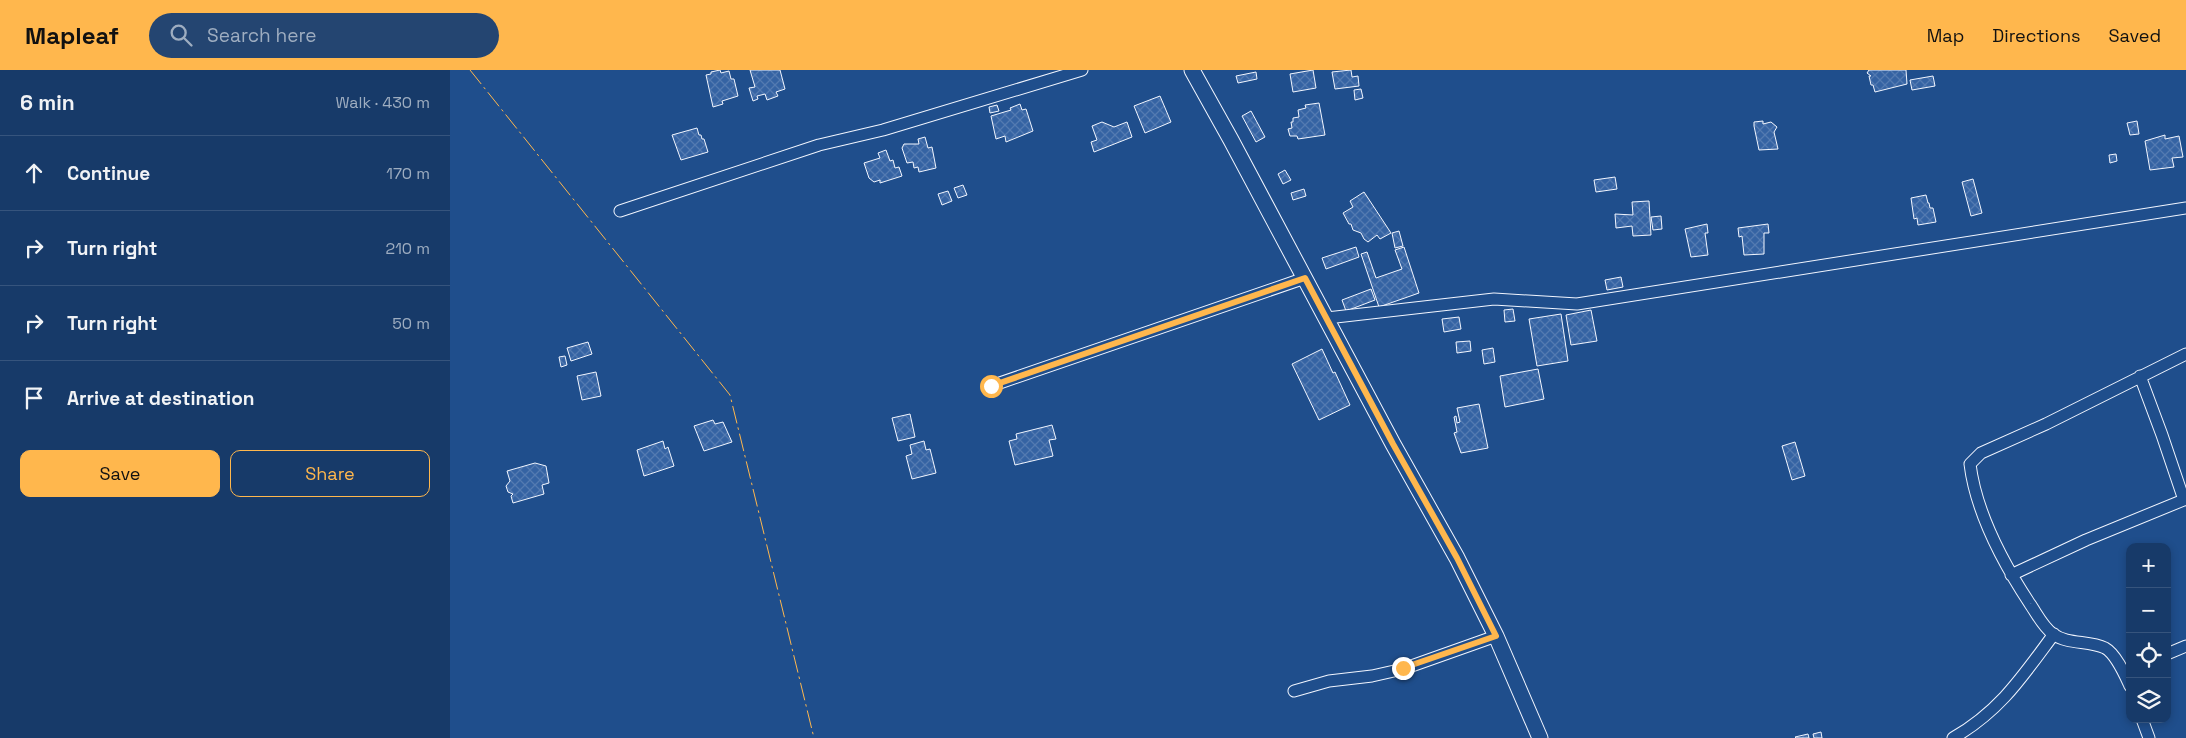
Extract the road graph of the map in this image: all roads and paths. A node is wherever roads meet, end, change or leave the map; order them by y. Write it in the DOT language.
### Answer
graph roads {
  1 [pos="1082,70"];
  2 [pos="1192,70"];
  3 [pos="2186,208"];
  4 [pos="620,211"];
  5 [pos="1305,278"];
  6 [pos="1327,318"];
  7 [pos="2186,354"];
  8 [pos="2140,376"];
  9 [pos="991,386"];
  10 [pos="2185,499"];
  11 [pos="2011,575"];
  12 [pos="2054,634"];
  13 [pos="1496,636"];
  14 [pos="2186,646"];
  15 [pos="2171,652"];
  16 [pos="2128,678"];
  17 [pos="1294,691"];
  18 [pos="2143,723"];
  19 [pos="1540,738"];
  20 [pos="1953,738"];
  21 [pos="2149,738"];
  1 -- 4 [label="street"];
  2 -- 5 [label="street"];
  3 -- 6 [label="street"];
  5 -- 6 [label="street"];
  5 -- 9 [label="street"];
  6 -- 13 [label="street"];
  7 -- 8 [label="street"];
  8 -- 10 [label="street"];
  8 -- 11 [label="street"];
  10 -- 11 [label="street"];
  11 -- 12 [label="street"];
  12 -- 16 [label="street"];
  12 -- 20 [label="street"];
  13 -- 17 [label="street"];
  13 -- 19 [label="street"];
  14 -- 15 [label="street"];
  18 -- 21 [label="street"];
}
